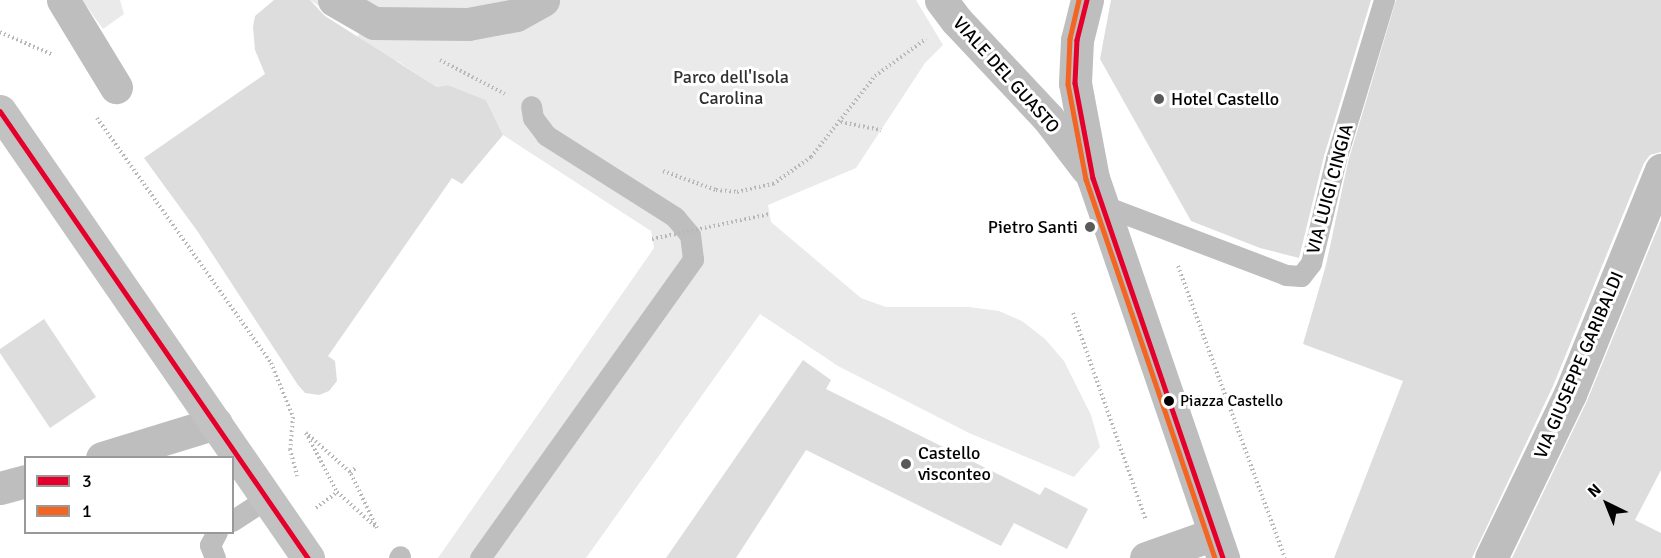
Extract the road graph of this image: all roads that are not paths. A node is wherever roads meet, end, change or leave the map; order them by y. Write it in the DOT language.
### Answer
graph roads {
  1 [pos="63,0"];
  2 [pos="334,0"];
  3 [pos="543,0"];
  4 [pos="1087,0"];
  5 [pos="1384,0"];
  6 [pos="949,10"];
  7 [pos="116,87"];
  8 [pos="531,106"];
  9 [pos="0,111"];
  10 [pos="1661,170"];
  11 [pos="1098,191"];
  12 [pos="216,423"];
  13 [pos="109,456"];
  14 [pos="24,482"];
  15 [pos="0,488"];
  16 [pos="267,498"];
  17 [pos="234,520"];
  18 [pos="216,534"];
  19 [pos="1218,546"];
  20 [pos="1152,556"];
  21 [pos="215,558"];
  22 [pos="308,558"];
  23 [pos="480,558"];
  24 [pos="1491,558"];
  1 -- 7 [label="street"];
  2 -- 3 [label="street"];
  4 -- 11 [label="street"];
  5 -- 11 [label="lane, VIA LUIGI CINGIA"];
  6 -- 11 [label="street, VIALE DEL GUASTO"];
  8 -- 23 [label="lane"];
  9 -- 12 [label="street"];
  10 -- 24 [label="street, VIA GIUSEPPE GARIBALDI"];
  11 -- 19 [label="street"];
  12 -- 13 [label="street"];
  12 -- 16 [label="street"];
  14 -- 15 [label="street"];
  16 -- 17 [label="lane"];
  16 -- 22 [label="street"];
  18 -- 21 [label="lane"];
  19 -- 20 [label="street"];
}
